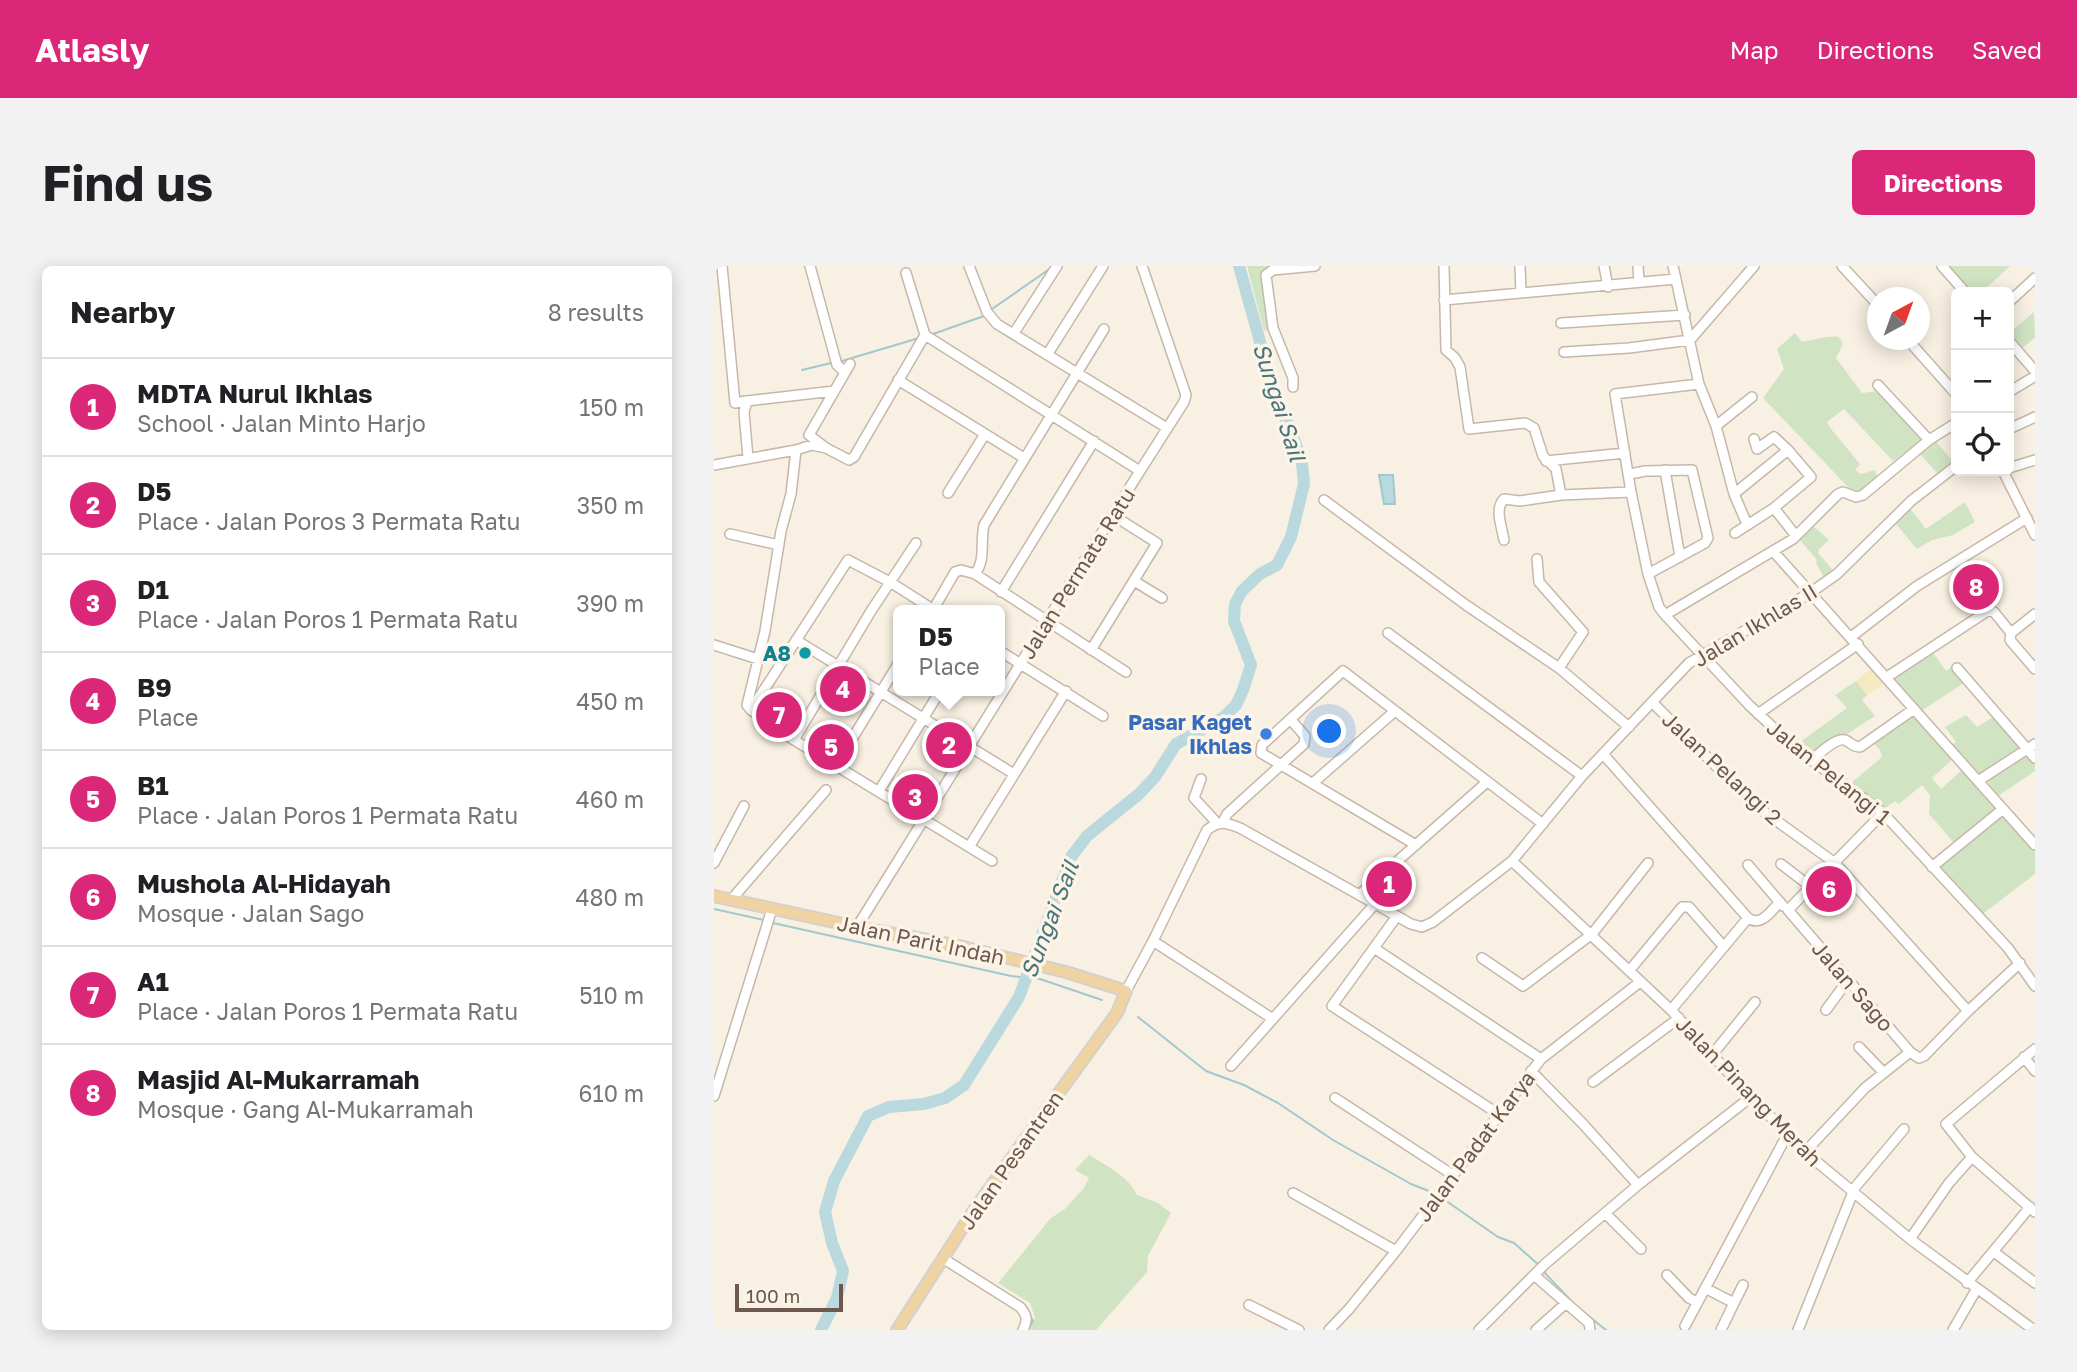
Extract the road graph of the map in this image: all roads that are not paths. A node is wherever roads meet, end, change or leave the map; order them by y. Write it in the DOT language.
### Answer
graph roads {
  1 [pos="722,266"];
  2 [pos="810,266"];
  3 [pos="969,266"];
  4 [pos="1057,266"];
  5 [pos="1102,266"];
  6 [pos="1142,266"];
  7 [pos="1315,266"];
  8 [pos="1446,266"];
  9 [pos="1520,266"];
  10 [pos="1604,266"];
  11 [pos="1638,266"];
  12 [pos="1673,266"];
  13 [pos="1754,266"];
  14 [pos="1842,266"];
  15 [pos="1942,266"];
  16 [pos="906,273"];
  17 [pos="2035,278"];
  18 [pos="1676,279"];
  19 [pos="1639,282"];
  20 [pos="1608,287"];
  21 [pos="1961,287"];
  22 [pos="1521,293"];
  23 [pos="1867,294"];
  24 [pos="2014,297"];
  25 [pos="1444,300"];
  26 [pos="1685,315"];
  27 [pos="1561,323"];
  28 [pos="1104,329"];
  29 [pos="1014,333"];
  30 [pos="925,335"];
  31 [pos="1690,340"];
  32 [pos="2014,347"];
  33 [pos="1917,350"];
  34 [pos="1564,352"];
  35 [pos="1047,355"];
  36 [pos="1077,373"];
  37 [pos="2035,373"];
  38 [pos="898,380"];
  39 [pos="1699,384"];
  40 [pos="1878,385"];
  41 [pos="1293,387"];
  42 [pos="1951,388"];
  43 [pos="2014,388"];
  44 [pos="834,391"];
  45 [pos="1752,397"];
  46 [pos="746,401"];
  47 [pos="1051,414"];
  48 [pos="2035,417"];
  49 [pos="1716,426"];
  50 [pos="1951,426"];
  51 [pos="2014,427"];
  52 [pos="1167,428"];
  53 [pos="985,434"];
  54 [pos="1754,439"];
  55 [pos="1929,440"];
  56 [pos="1094,442"];
  57 [pos="826,448"];
  58 [pos="796,450"];
  59 [pos="1788,450"];
  60 [pos="1625,453"];
  61 [pos="748,458"];
  62 [pos="1024,458"];
  63 [pos="2035,460"];
  64 [pos="1546,461"];
  65 [pos="714,465"];
  66 [pos="2014,466"];
  67 [pos="1665,470"];
  68 [pos="1951,470"];
  69 [pos="1140,471"];
  70 [pos="1630,474"];
  71 [pos="2006,476"];
  72 [pos="1631,492"];
  73 [pos="948,493"];
  74 [pos="1734,494"];
  75 [pos="1562,495"];
  76 [pos="1324,499"];
  77 [pos="1773,508"];
  78 [pos="1114,516"];
  79 [pos="2027,518"];
  80 [pos="1747,524"];
  81 [pos="1735,533"];
  82 [pos="730,534"];
  83 [pos="2035,535"];
  84 [pos="1796,536"];
  85 [pos="1504,540"];
  86 [pos="916,543"];
  87 [pos="779,545"];
  88 [pos="1773,551"];
  89 [pos="1681,556"];
  90 [pos="1537,559"];
  91 [pos="975,574"];
  92 [pos="1648,574"];
  93 [pos="1134,580"];
  94 [pos="890,582"];
  95 [pos="1001,592"];
  96 [pos="1810,593"];
  97 [pos="1162,598"];
  98 [pos="925,605"];
  99 [pos="936,605"];
  100 [pos="2035,614"];
  101 [pos="1665,615"];
  102 [pos="1046,621"];
  103 [pos="1388,633"];
  104 [pos="2011,633"];
  105 [pos="796,640"];
  106 [pos="1855,640"];
  107 [pos="714,645"];
  108 [pos="1091,650"];
  109 [pos="1005,654"];
  110 [pos="1703,655"];
  111 [pos="758,659"];
  112 [pos="1021,663"];
  113 [pos="839,666"];
  114 [pos="1559,668"];
  115 [pos="1957,668"];
  116 [pos="2035,669"];
  117 [pos="893,672"];
  118 [pos="1126,672"];
  119 [pos="1887,677"];
  120 [pos="1005,689"];
  121 [pos="1066,691"];
  122 [pos="881,692"];
  123 [pos="937,696"];
  124 [pos="1000,696"];
  125 [pos="1652,702"];
  126 [pos="1914,709"];
  127 [pos="751,710"];
  128 [pos="1395,711"];
  129 [pos="1758,714"];
  130 [pos="1103,716"];
  131 [pos="924,718"];
  132 [pos="1291,720"];
  133 [pos="1629,727"];
  134 [pos="794,740"];
  135 [pos="969,746"];
  136 [pos="2031,747"];
  137 [pos="1603,754"];
  138 [pos="2035,758"];
  139 [pos="1811,760"];
  140 [pos="1282,764"];
  141 [pos="836,765"];
  142 [pos="1014,774"];
  143 [pos="1582,776"];
  144 [pos="1202,779"];
  145 [pos="1978,780"];
  146 [pos="1487,782"];
  147 [pos="1313,783"];
  148 [pos="826,790"];
  149 [pos="879,791"];
  150 [pos="744,806"];
  151 [pos="2003,809"];
  152 [pos="1883,813"];
  153 [pos="924,818"];
  154 [pos="1220,822"];
  155 [pos="1544,824"];
  156 [pos="1416,845"];
  157 [pos="2035,845"];
  158 [pos="969,847"];
  159 [pos="992,861"];
  160 [pos="1512,861"];
  161 [pos="714,863"];
  162 [pos="1648,863"];
  163 [pos="1835,863"];
  164 [pos="1781,864"];
  165 [pos="1748,865"];
  166 [pos="1932,867"];
  167 [pos="1811,887"];
  168 [pos="1359,895"];
  169 [pos="714,896"];
  170 [pos="731,900"];
  171 [pos="1780,902"];
  172 [pos="1375,904"];
  173 [pos="1788,910"];
  174 [pos="771,912"];
  175 [pos="1397,916"];
  176 [pos="1748,918"];
  177 [pos="857,927"];
  178 [pos="1592,934"];
  179 [pos="1153,941"];
  180 [pos="1724,947"];
  181 [pos="1374,948"];
  182 [pos="1482,958"];
  183 [pos="2020,963"];
  184 [pos="1629,971"];
  185 [pos="1848,980"];
  186 [pos="1640,982"];
  187 [pos="2035,986"];
  188 [pos="1126,991"];
  189 [pos="1755,1002"];
  190 [pos="1671,1010"];
  191 [pos="1826,1010"];
  192 [pos="1968,1012"];
  193 [pos="1679,1018"];
  194 [pos="1273,1019"];
  195 [pos="1859,1047"];
  196 [pos="2035,1048"];
  197 [pos="1910,1052"];
  198 [pos="1712,1055"];
  199 [pos="2024,1057"];
  200 [pos="1541,1059"];
  201 [pos="1231,1066"];
  202 [pos="1531,1071"];
  203 [pos="2035,1071"];
  204 [pos="1884,1073"];
  205 [pos="1593,1082"];
  206 [pos="714,1096"];
  207 [pos="1751,1097"];
  208 [pos="1335,1098"];
  209 [pos="1500,1115"];
  210 [pos="1903,1129"];
  211 [pos="1787,1135"];
  212 [pos="1805,1153"];
  213 [pos="1972,1157"];
  214 [pos="1453,1175"];
  215 [pos="1638,1185"];
  216 [pos="1853,1191"];
  217 [pos="1293,1193"];
  218 [pos="2033,1209"];
  219 [pos="1606,1214"];
  220 [pos="1910,1239"];
  221 [pos="1641,1249"];
  222 [pos="1396,1251"];
  223 [pos="1994,1252"];
  224 [pos="944,1259"];
  225 [pos="1534,1274"];
  226 [pos="1667,1275"];
  227 [pos="1967,1283"];
  228 [pos="2035,1283"];
  229 [pos="1743,1285"];
  230 [pos="1705,1288"];
  231 [pos="1976,1290"];
  232 [pos="1698,1302"];
  233 [pos="1734,1303"];
  234 [pos="1565,1304"];
  235 [pos="1249,1305"];
  236 [pos="1685,1326"];
  237 [pos="897,1330"];
  238 [pos="1023,1330"];
  239 [pos="1299,1330"];
  240 [pos="1329,1330"];
  241 [pos="1479,1330"];
  242 [pos="1536,1330"];
  243 [pos="1590,1330"];
  244 [pos="1721,1330"];
  245 [pos="1798,1330"];
  246 [pos="1953,1330"];
  247 [pos="2034,1330"];
  1 -- 46 [label="street"];
  2 -- 44 [label="street"];
  3 -- 29 [label="street"];
  4 -- 29 [label="street"];
  5 -- 35 [label="street"];
  6 -- 52 [label="street"];
  7 -- 41 [label="street"];
  8 -- 25 [label="street"];
  9 -- 22 [label="street"];
  10 -- 20 [label="street"];
  11 -- 19 [label="street"];
  12 -- 18 [label="street"];
  13 -- 31 [label="street"];
  14 -- 23 [label="street"];
  15 -- 21 [label="street"];
  16 -- 30 [label="street"];
  17 -- 24 [label="street"];
  18 -- 19 [label="street"];
  18 -- 26 [label="street"];
  19 -- 20 [label="street"];
  20 -- 22 [label="street"];
  22 -- 25 [label="street"];
  25 -- 64 [label="street"];
  26 -- 27 [label="street"];
  26 -- 31 [label="street"];
  28 -- 36 [label="street"];
  29 -- 35 [label="street"];
  30 -- 38 [label="street"];
  30 -- 47 [label="street, Jalan Permata Ratu"];
  31 -- 34 [label="street"];
  31 -- 39 [label="street"];
  32 -- 37 [label="street"];
  33 -- 42 [label="street"];
  35 -- 36 [label="street"];
  36 -- 47 [label="street"];
  36 -- 52 [label="street"];
  37 -- 43 [label="street"];
  38 -- 53 [label="street"];
  38 -- 57 [label="street"];
  39 -- 49 [label="street"];
  39 -- 60 [label="street"];
  40 -- 55 [label="street"];
  44 -- 46 [label="street"];
  44 -- 57 [label="street"];
  45 -- 49 [label="street"];
  46 -- 61 [label="street"];
  47 -- 56 [label="street, Jalan Permata Ratu"];
  47 -- 62 [label="street"];
  48 -- 51 [label="street"];
  49 -- 74 [label="street"];
  50 -- 55 [label="street"];
  52 -- 69 [label="street"];
  53 -- 62 [label="street"];
  53 -- 73 [label="street"];
  54 -- 59 [label="street"];
  55 -- 84 [label="street"];
  56 -- 69 [label="street, Jalan Permata Ratu"];
  56 -- 95 [label="street"];
  57 -- 58 [label="street"];
  58 -- 61 [label="street"];
  58 -- 87 [label="street"];
  59 -- 74 [label="street"];
  59 -- 77 [label="street"];
  60 -- 64 [label="street"];
  60 -- 70 [label="street"];
  61 -- 65 [label="street"];
  62 -- 91 [label="street"];
  63 -- 66 [label="street"];
  64 -- 75 [label="street"];
  67 -- 70 [label="street"];
  67 -- 89 [label="street"];
  67 -- 89 [label="street"];
  68 -- 96 [label="street, Jalan Ikhlas II"];
  69 -- 78 [label="street, Jalan Permata Ratu"];
  70 -- 72 [label="street"];
  71 -- 79 [label="street"];
  72 -- 75 [label="street"];
  72 -- 92 [label="street"];
  74 -- 80 [label="street"];
  75 -- 85 [label="street"];
  76 -- 114 [label="street"];
  77 -- 80 [label="street"];
  77 -- 84 [label="street"];
  78 -- 93 [label="street"];
  78 -- 102 [label="street, Jalan Permata Ratu"];
  79 -- 83 [label="street"];
  79 -- 106 [label="street"];
  80 -- 81 [label="street"];
  82 -- 87 [label="street"];
  84 -- 88 [label="street"];
  86 -- 94 [label="street"];
  87 -- 111 [label="street"];
  88 -- 96 [label="street"];
  88 -- 101 [label="street"];
  89 -- 92 [label="street"];
  90 -- 114 [label="street"];
  91 -- 95 [label="street"];
  91 -- 99 [label="street"];
  92 -- 101 [label="street"];
  93 -- 97 [label="street"];
  93 -- 108 [label="street"];
  94 -- 98 [label="street"];
  94 -- 105 [label="street"];
  94 -- 113 [label="street"];
  95 -- 102 [label="street"];
  96 -- 106 [label="street"];
  96 -- 110 [label="street, Jalan Ikhlas II"];
  100 -- 104 [label="street"];
  101 -- 110 [label="street, Jalan Pelangi 1"];
  102 -- 108 [label="street"];
  102 -- 112 [label="street, Jalan Permata Ratu"];
  103 -- 143 [label="street"];
  104 -- 116 [label="street"];
  104 -- 119 [label="street"];
  105 -- 113 [label="street"];
  105 -- 127 [label="street"];
  106 -- 119 [label="street"];
  106 -- 129 [label="street"];
  107 -- 111 [label="street"];
  108 -- 118 [label="street"];
  109 -- 112 [label="street"];
  110 -- 125 [label="street, Jalan Ikhlas II"];
  110 -- 129 [label="street, Jalan Pelangi 1"];
  111 -- 127 [label="street"];
  112 -- 120 [label="street, Jalan Permata Ratu"];
  112 -- 121 [label="street"];
  113 -- 122 [label="street"];
  113 -- 134 [label="street"];
  114 -- 133 [label="street"];
  115 -- 136 [label="street"];
  117 -- 122 [label="street"];
  119 -- 126 [label="street"];
  121 -- 130 [label="street"];
  121 -- 142 [label="street"];
  122 -- 131 [label="street"];
  122 -- 141 [label="street"];
  123 -- 131 [label="street"];
  124 -- 135 [label="street, Jalan Permata Ratu"];
  125 -- 133 [label="street, Jalan Ikhlas II"];
  125 -- 163 [label="street, Jalan Pelangi 2"];
  126 -- 139 [label="street"];
  126 -- 145 [label="street"];
  127 -- 134 [label="street"];
  128 -- 132 [label="street"];
  128 -- 146 [label="street"];
  128 -- 147 [label="street"];
  129 -- 139 [label="street, Jalan Pelangi 1"];
  131 -- 135 [label="street"];
  131 -- 149 [label="street"];
  132 -- 140 [label="street"];
  132 -- 140 [label="street"];
  133 -- 137 [label="street, Jalan Ikhlas II"];
  134 -- 141 [label="street"];
  135 -- 142 [label="street"];
  135 -- 153 [label="street, Jalan Permata Ratu"];
  136 -- 138 [label="street"];
  136 -- 145 [label="street"];
  137 -- 143 [label="street, Jalan Ikhlas II"];
  137 -- 176 [label="street"];
  139 -- 152 [label="street, Jalan Pelangi 1"];
  140 -- 147 [label="street"];
  140 -- 154 [label="street"];
  141 -- 149 [label="street"];
  142 -- 158 [label="street"];
  143 -- 155 [label="street, Jalan Ikhlas II"];
  144 -- 154 [label="street"];
  145 -- 151 [label="street"];
  146 -- 155 [label="street"];
  146 -- 156 [label="street"];
  147 -- 156 [label="street"];
  148 -- 170 [label="street"];
  149 -- 153 [label="street"];
  150 -- 161 [label="street"];
  151 -- 157 [label="street"];
  151 -- 166 [label="street"];
  152 -- 163 [label="street"];
  152 -- 166 [label="street, Jalan Pelangi 1"];
  153 -- 158 [label="street"];
  153 -- 177 [label="street, Jalan Permata Ratu"];
  154 -- 168 [label="street"];
  154 -- 179 [label="street"];
  155 -- 160 [label="street, Jalan Ikhlas II"];
  156 -- 168 [label="street"];
  158 -- 159 [label="street"];
  160 -- 175 [label="street, Jalan Ikhlas II"];
  160 -- 178 [label="street, Jalan Pinang Merah"];
  162 -- 178 [label="street"];
  163 -- 167 [label="street"];
  163 -- 192 [label="street, Jalan Pelangi 2"];
  164 -- 167 [label="street"];
  165 -- 171 [label="street, Jalan Sago"];
  166 -- 183 [label="street, Jalan Pelangi 1"];
  167 -- 173 [label="street"];
  168 -- 172 [label="street"];
  169 -- 170 [label="main road, Jalan Parit Indah"];
  170 -- 174 [label="main road, Jalan Parit Indah"];
  171 -- 173 [label="street, Jalan Sago"];
  171 -- 176 [label="street"];
  172 -- 175 [label="street"];
  172 -- 194 [label="street"];
  173 -- 185 [label="street, Jalan Sago"];
  174 -- 177 [label="main road, Jalan Parit Indah"];
  174 -- 206 [label="street"];
  175 -- 181 [label="street"];
  176 -- 180 [label="street"];
  177 -- 188 [label="main road, Jalan Parit Indah"];
  178 -- 182 [label="street"];
  178 -- 184 [label="street, Jalan Pinang Merah"];
  179 -- 188 [label="street"];
  179 -- 194 [label="street"];
  180 -- 184 [label="street"];
  180 -- 190 [label="street"];
  181 -- 200 [label="street"];
  181 -- 209 [label="street"];
  183 -- 187 [label="street, Jalan Pelangi 1"];
  183 -- 192 [label="street"];
  184 -- 186 [label="street, Jalan Pinang Merah"];
  185 -- 191 [label="street"];
  185 -- 197 [label="street, Jalan Sago"];
  186 -- 190 [label="street, Jalan Pinang Merah"];
  186 -- 200 [label="street, Jalan Padat Karya"];
  188 -- 224 [label="main road, Jalan Pesantren"];
  189 -- 198 [label="street"];
  190 -- 193 [label="street, Jalan Pinang Merah"];
  192 -- 197 [label="street"];
  193 -- 198 [label="street, Jalan Pinang Merah"];
  193 -- 205 [label="street"];
  194 -- 201 [label="street"];
  195 -- 204 [label="street"];
  196 -- 199 [label="street"];
  197 -- 204 [label="street"];
  198 -- 207 [label="street, Jalan Pinang Merah"];
  199 -- 203 [label="street"];
  199 -- 213 [label="street"];
  200 -- 202 [label="street, Jalan Padat Karya"];
  202 -- 209 [label="street, Jalan Padat Karya"];
  202 -- 215 [label="street"];
  204 -- 212 [label="street"];
  207 -- 211 [label="street, Jalan Pinang Merah"];
  207 -- 215 [label="street"];
  208 -- 214 [label="street"];
  209 -- 214 [label="street, Jalan Padat Karya"];
  210 -- 216 [label="street"];
  211 -- 212 [label="street, Jalan Pinang Merah"];
  211 -- 230 [label="street"];
  212 -- 216 [label="street, Jalan Pinang Merah"];
  213 -- 218 [label="street"];
  213 -- 220 [label="street"];
  214 -- 222 [label="street, Jalan Padat Karya"];
  215 -- 219 [label="street"];
  216 -- 220 [label="street, Jalan Pinang Merah"];
  216 -- 245 [label="street"];
  217 -- 222 [label="street"];
  218 -- 223 [label="street"];
  219 -- 221 [label="street"];
  219 -- 225 [label="street"];
  220 -- 227 [label="street, Jalan Pinang Merah"];
  222 -- 240 [label="street, Jalan Padat Karya"];
  223 -- 227 [label="street"];
  223 -- 228 [label="street"];
  224 -- 237 [label="main road, Jalan Pesantren"];
  224 -- 238 [label="street"];
  225 -- 234 [label="street"];
  225 -- 241 [label="street"];
  226 -- 232 [label="street"];
  227 -- 231 [label="street, Jalan Pinang Merah"];
  229 -- 233 [label="street"];
  230 -- 232 [label="street"];
  230 -- 233 [label="street"];
  231 -- 246 [label="street"];
  231 -- 247 [label="street, Jalan Pinang Merah"];
  232 -- 236 [label="street"];
  233 -- 244 [label="street"];
  234 -- 242 [label="street"];
  234 -- 243 [label="street"];
  235 -- 239 [label="street"];
}
